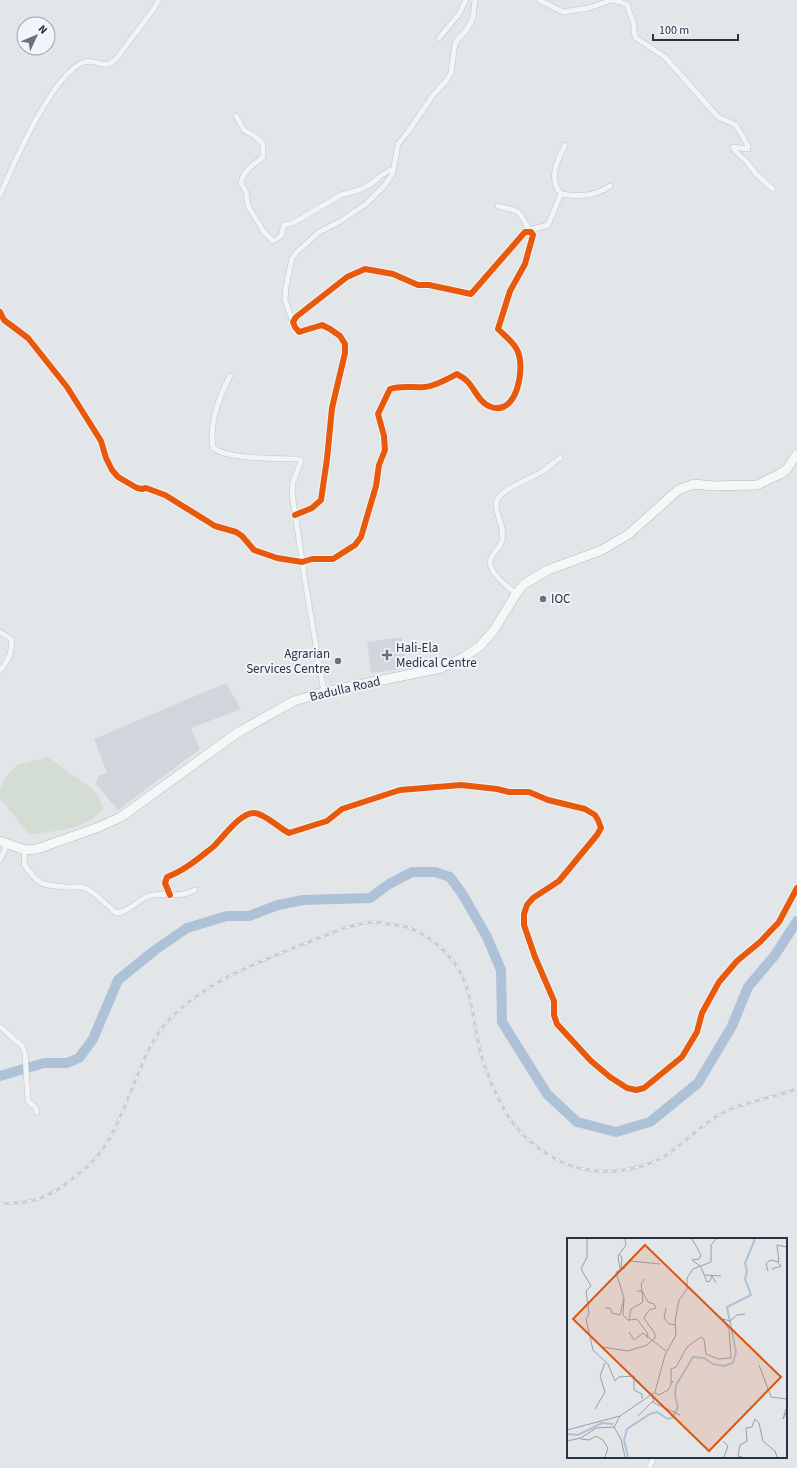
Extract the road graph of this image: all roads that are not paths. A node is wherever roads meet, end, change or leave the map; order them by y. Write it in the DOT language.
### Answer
graph roads {
  1 [pos="159,0"];
  2 [pos="466,0"];
  3 [pos="476,0"];
  4 [pos="539,0"];
  5 [pos="611,0"];
  6 [pos="439,38"];
  7 [pos="236,116"];
  8 [pos="565,145"];
  9 [pos="393,172"];
  10 [pos="610,186"];
  11 [pos="773,189"];
  12 [pos="562,194"];
  13 [pos="0,195"];
  14 [pos="498,206"];
  15 [pos="531,232"];
  16 [pos="0,312"];
  17 [pos="293,322"];
  18 [pos="230,376"];
  19 [pos="797,454"];
  20 [pos="560,458"];
  21 [pos="295,515"];
  22 [pos="302,562"];
  23 [pos="516,594"];
  24 [pos="0,632"];
  25 [pos="0,670"];
  26 [pos="324,692"];
  27 [pos="3,842"];
  28 [pos="25,850"];
  29 [pos="0,860"];
  30 [pos="797,888"];
  31 [pos="195,890"];
  32 [pos="170,895"];
  33 [pos="0,1027"];
  34 [pos="37,1112"];
  35 [pos="654,1458"];
  36 [pos="649,1468"];
  1 -- 13 [label="street"];
  2 -- 6 [label="street"];
  3 -- 9 [label="street"];
  4 -- 5 [label="street"];
  5 -- 11 [label="street"];
  7 -- 9 [label="street"];
  8 -- 12 [label="street"];
  9 -- 17 [label="street"];
  10 -- 12 [label="street"];
  12 -- 15 [label="street"];
  14 -- 15 [label="street"];
  15 -- 17 [label="street"];
  15 -- 22 [label="street"];
  16 -- 22 [label="street"];
  17 -- 21 [label="street"];
  18 -- 21 [label="street"];
  19 -- 23 [label="highway, Badulla Road"];
  20 -- 23 [label="street"];
  21 -- 22 [label="street"];
  22 -- 26 [label="street"];
  23 -- 26 [label="highway, Badulla Road"];
  24 -- 25 [label="street"];
  26 -- 28 [label="highway, Badulla Road"];
  27 -- 28 [label="highway, Badulla Road"];
  27 -- 29 [label="street"];
  28 -- 32 [label="street"];
  30 -- 32 [label="street"];
  31 -- 32 [label="street"];
  33 -- 34 [label="street"];
  35 -- 36 [label="street"];
}
